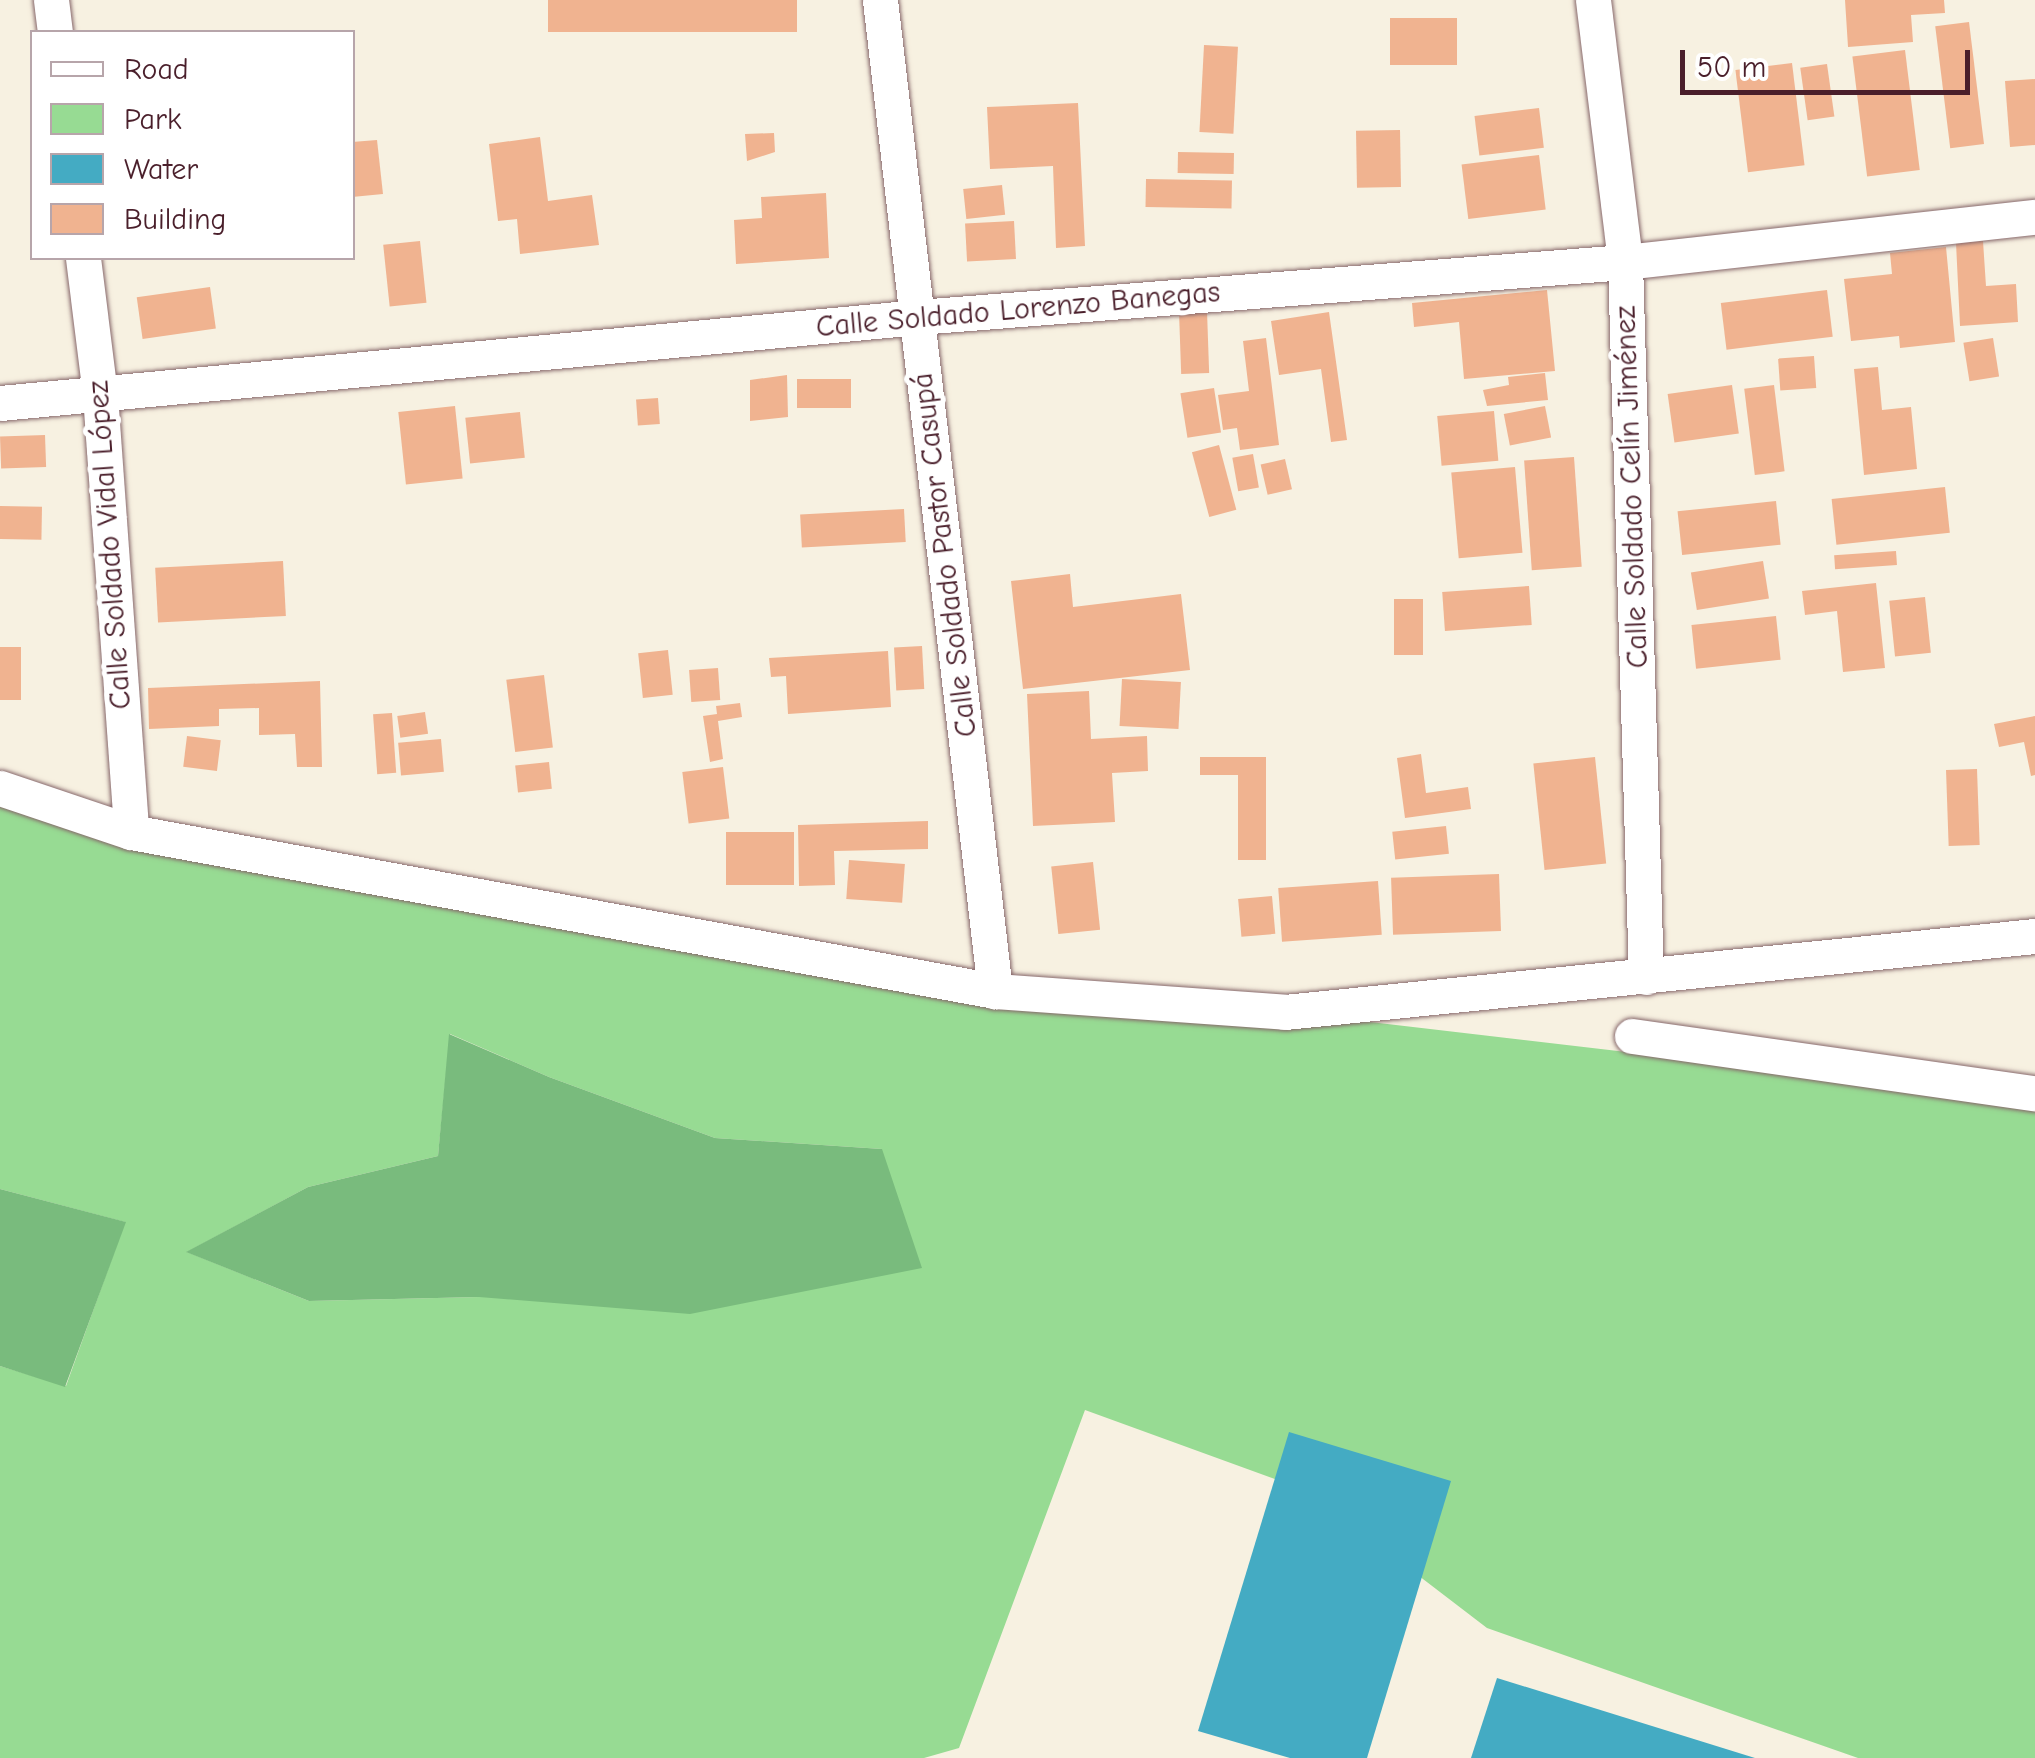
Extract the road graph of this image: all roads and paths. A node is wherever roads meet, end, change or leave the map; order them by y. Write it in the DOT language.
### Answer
graph roads {
  1 [pos="50,0"];
  2 [pos="880,0"];
  3 [pos="1592,0"];
  4 [pos="54,30"];
  5 [pos="2035,217"];
  6 [pos="83,260"];
  7 [pos="1625,262"];
  8 [pos="918,317"];
  9 [pos="100,396"];
  10 [pos="0,403"];
  11 [pos="0,788"];
  12 [pos="131,832"];
  13 [pos="2035,936"];
  14 [pos="1646,977"];
  15 [pos="995,991"];
  16 [pos="1632,1036"];
  17 [pos="2035,1093"];
  1 -- 4 [label="street"];
  2 -- 8 [label="street, Calle Soldado Pastor Casupá"];
  3 -- 7 [label="street, Calle Soldado Celín Jiménez"];
  5 -- 7 [label="street, Calle Soldado Lorenzo Banegas"];
  6 -- 9 [label="street, Calle Soldado Vidal López"];
  7 -- 8 [label="street, Calle Soldado Lorenzo Banegas"];
  7 -- 14 [label="street, Calle Soldado Celín Jiménez"];
  8 -- 9 [label="street, Calle Soldado Lorenzo Banegas"];
  8 -- 15 [label="street, Calle Soldado Pastor Casupá"];
  9 -- 10 [label="street, Calle Soldado Lorenzo Banegas"];
  9 -- 12 [label="street, Calle Soldado Vidal López"];
  11 -- 12 [label="street"];
  12 -- 15 [label="street"];
  13 -- 14 [label="street"];
  14 -- 15 [label="street"];
  16 -- 17 [label="street"];
}
